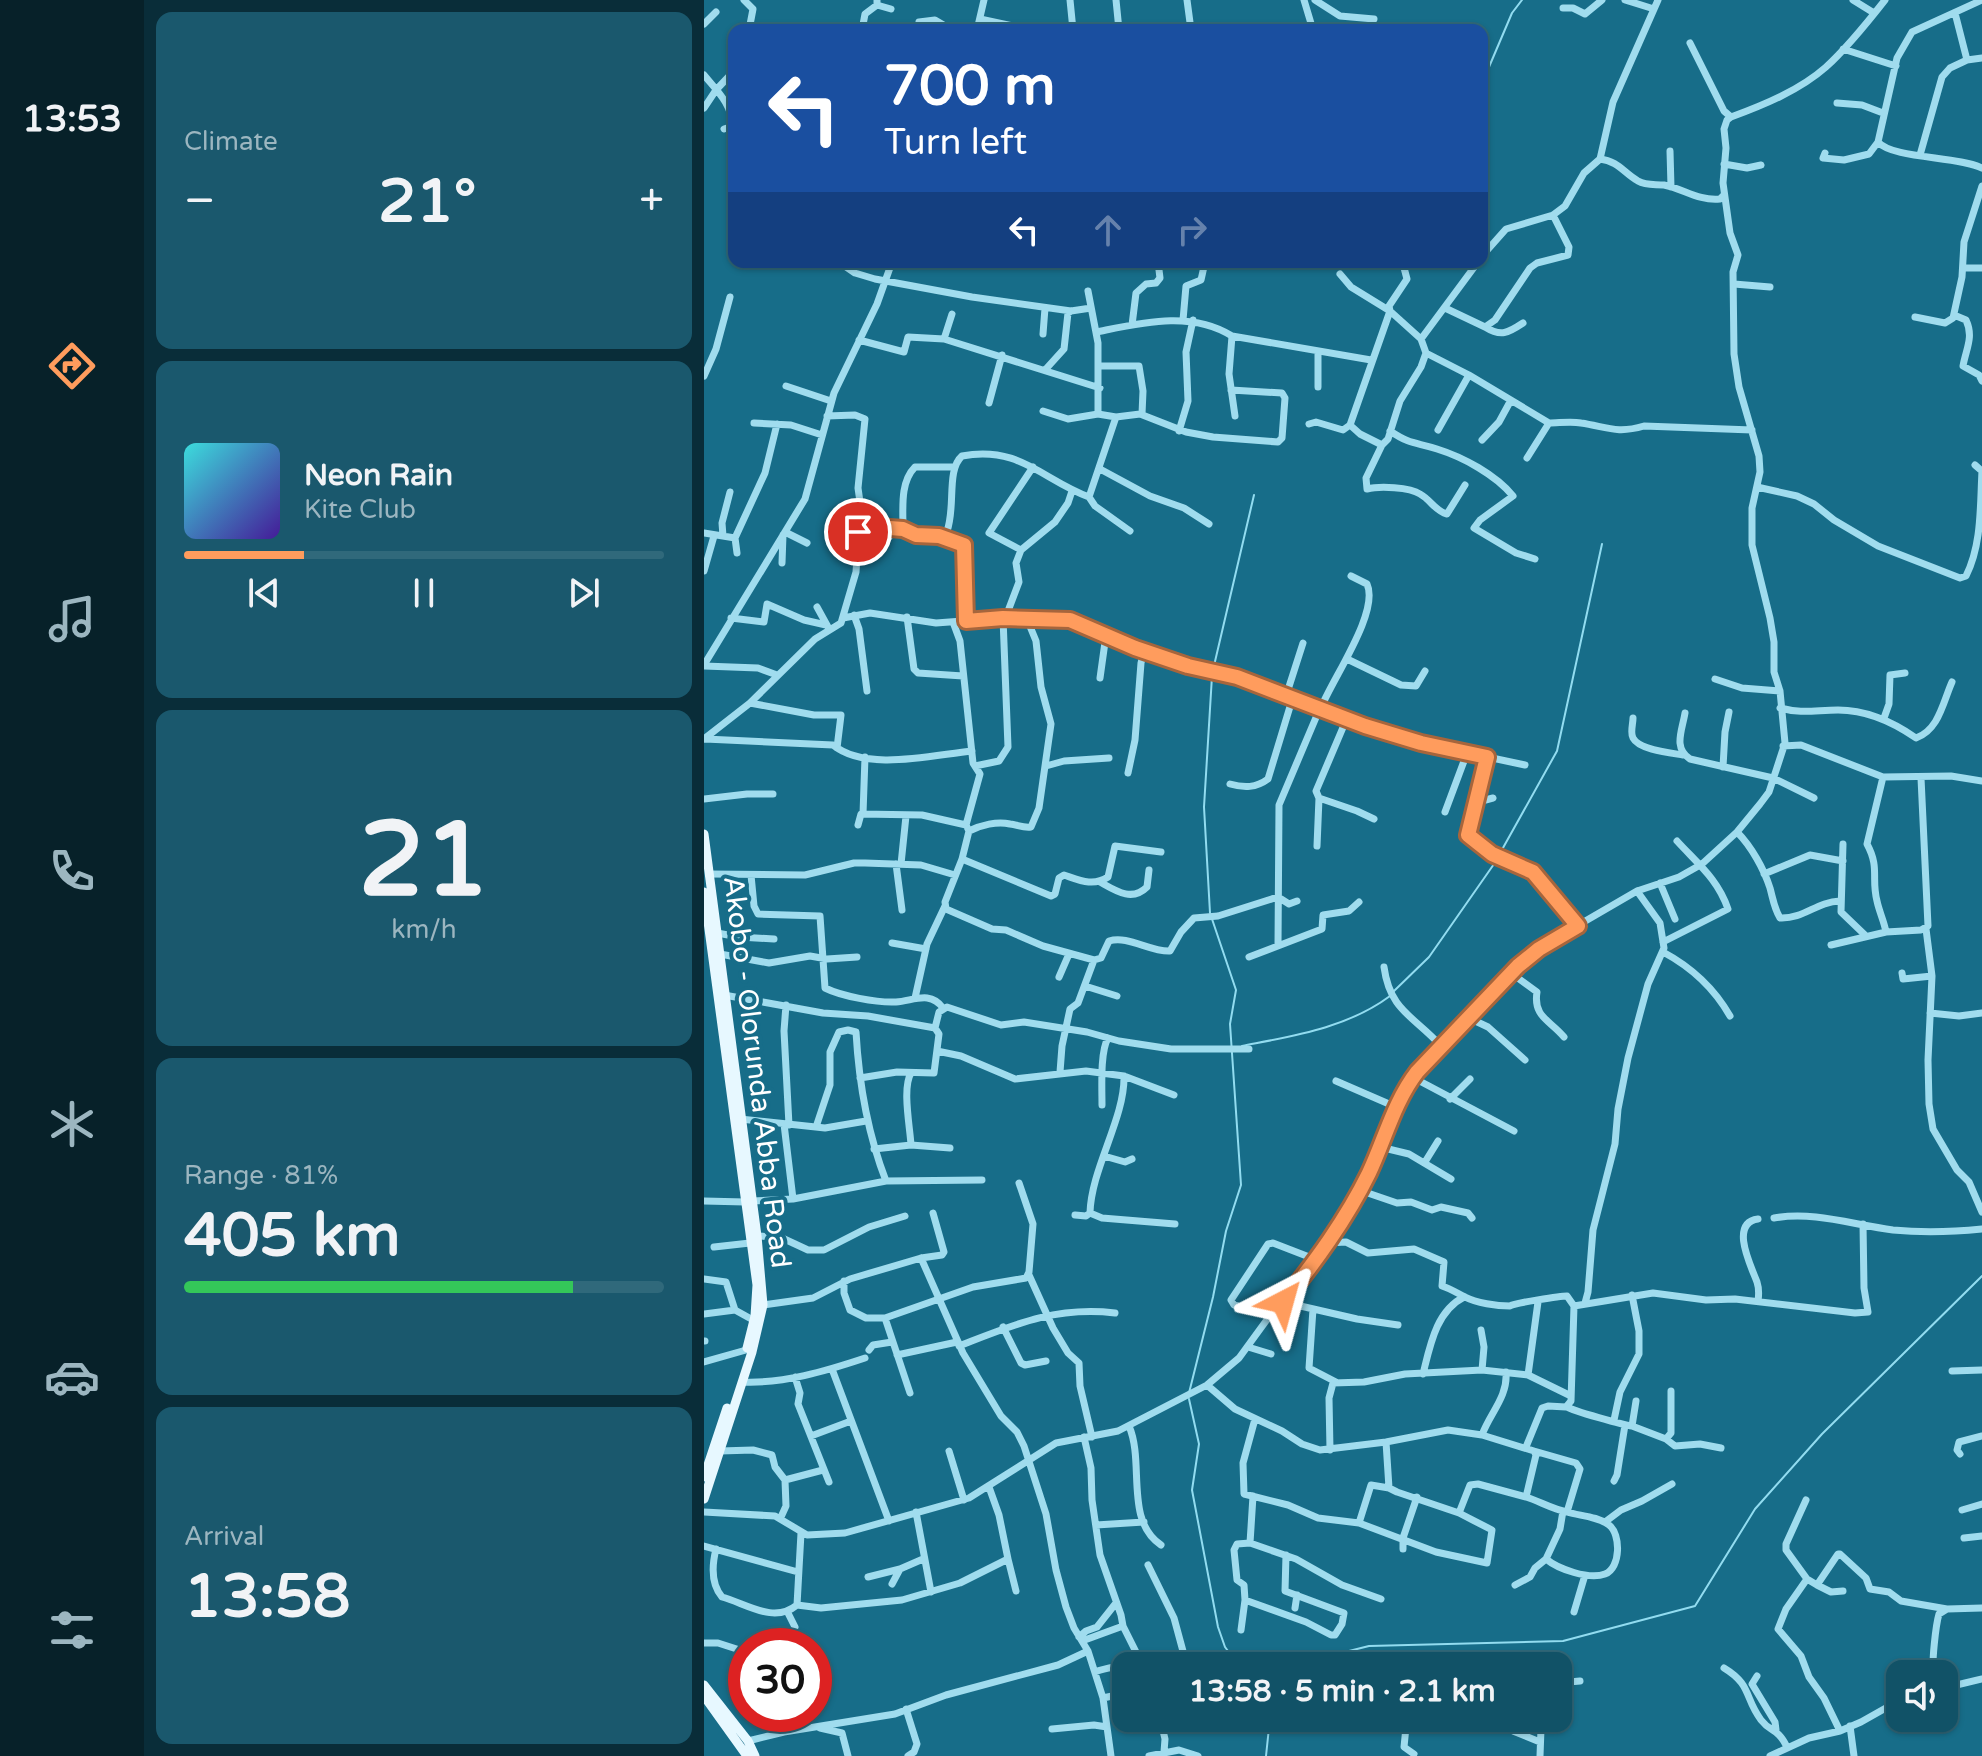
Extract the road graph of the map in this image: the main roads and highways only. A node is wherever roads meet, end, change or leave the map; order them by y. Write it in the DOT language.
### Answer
graph roads {
  1 [pos="704,834"];
  2 [pos="704,842"];
  3 [pos="704,897"];
  4 [pos="748,1202"];
  5 [pos="755,1254"];
  6 [pos="704,1477"];
  7 [pos="704,1499"];
  8 [pos="704,1685"];
  9 [pos="704,1696"];
  10 [pos="728,1720"];
  11 [pos="728,1722"];
  12 [pos="735,1732"];
  13 [pos="738,1732"];
  14 [pos="747,1756"];
  15 [pos="755,1756"];
  1 -- 2 [label="main road, Akobo - Olorunda Abba Road"];
  2 -- 4 [label="main road, Akobo - Olorunda Abba Road"];
  3 -- 4 [label="main road, Akobo - Olorunda Abba Road"];
  4 -- 5 [label="main road, Akobo - Olorunda Abba Road"];
  5 -- 6 [label="main road, Akobo - Olorunda Abba Road"];
  5 -- 7 [label="main road, Akobo - Olorunda Abba Road"];
  8 -- 10 [label="main road"];
  9 -- 11 [label="main road"];
  12 -- 14 [label="main road"];
  13 -- 15 [label="main road"];
}
